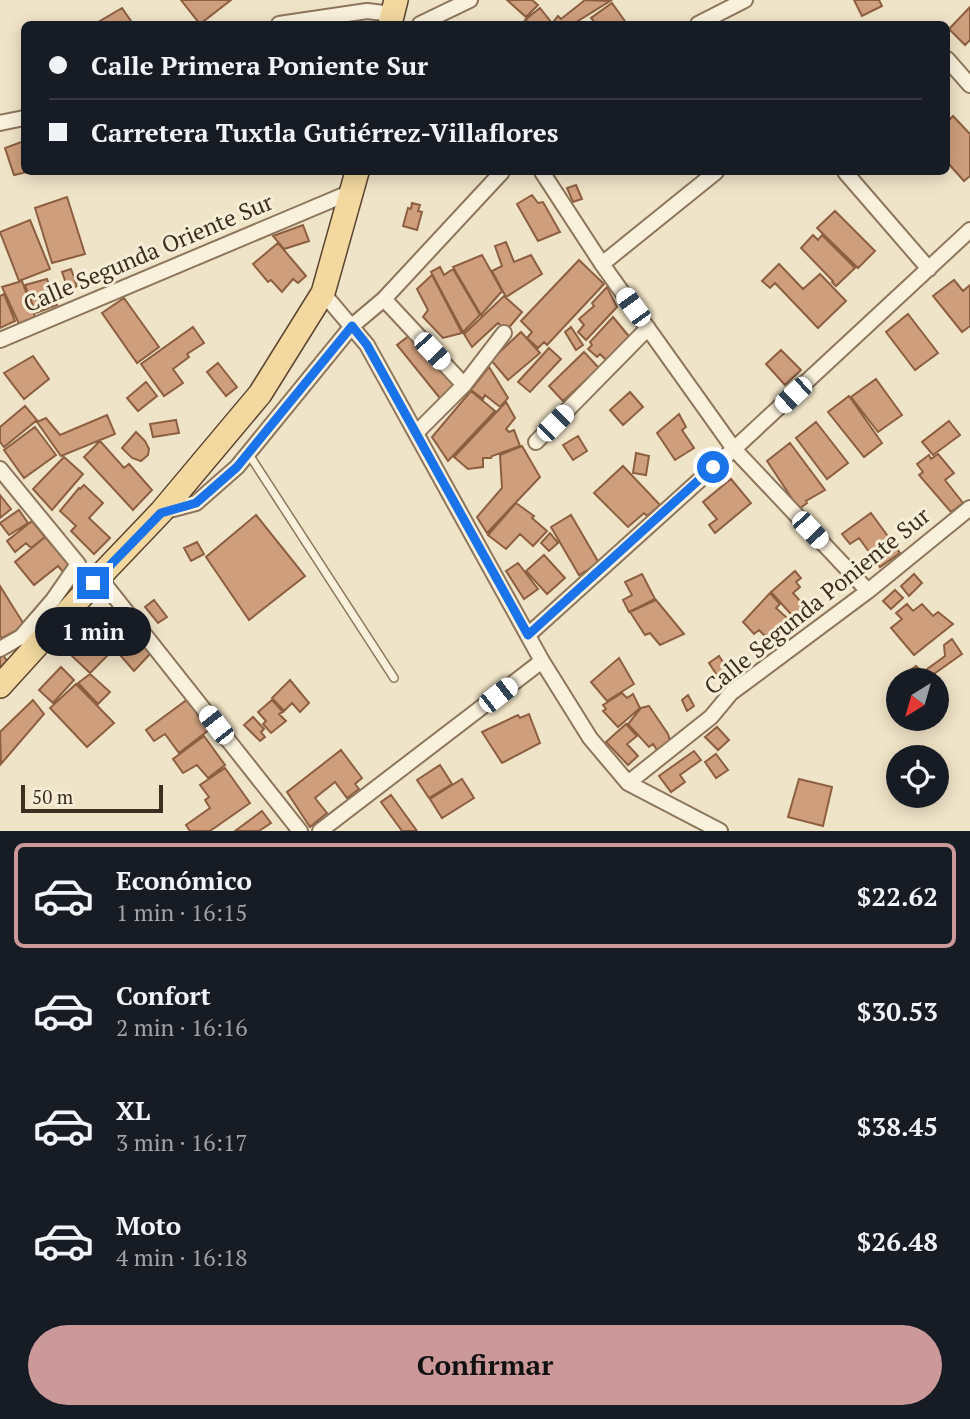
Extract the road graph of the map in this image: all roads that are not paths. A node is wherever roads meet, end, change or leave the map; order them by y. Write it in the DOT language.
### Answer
graph roads {
  1 [pos="470,0"];
  2 [pos="744,0"];
  3 [pos="368,6"];
  4 [pos="393,13"];
  5 [pos="294,21"];
  6 [pos="426,21"];
  7 [pos="704,21"];
  8 [pos="950,62"];
  9 [pos="970,85"];
  10 [pos="21,119"];
  11 [pos="0,123"];
  12 [pos="499,175"];
  13 [pos="544,175"];
  14 [pos="712,175"];
  15 [pos="848,175"];
  16 [pos="354,182"];
  17 [pos="970,230"];
  18 [pos="602,264"];
  19 [pos="929,269"];
  20 [pos="323,293"];
  21 [pos="384,299"];
  22 [pos="352,326"];
  23 [pos="648,328"];
  24 [pos="504,333"];
  25 [pos="0,340"];
  26 [pos="464,385"];
  27 [pos="416,433"];
  28 [pos="536,442"];
  29 [pos="734,449"];
  30 [pos="248,453"];
  31 [pos="0,469"];
  32 [pos="970,508"];
  33 [pos="161,513"];
  34 [pos="99,577"];
  35 [pos="867,591"];
  36 [pos="528,635"];
  37 [pos="30,640"];
  38 [pos="0,649"];
  39 [pos="542,661"];
  40 [pos="394,678"];
  41 [pos="0,686"];
  42 [pos="628,783"];
  43 [pos="300,831"];
  44 [pos="320,831"];
  45 [pos="720,831"];
  1 -- 6 [label="street"];
  2 -- 7 [label="street"];
  3 -- 4 [label="street"];
  3 -- 5 [label="street"];
  8 -- 9 [label="street"];
  10 -- 11 [label="street"];
  12 -- 21 [label="street"];
  13 -- 18 [label="street"];
  14 -- 18 [label="street"];
  15 -- 19 [label="street"];
  16 -- 20 [label="main road"];
  16 -- 25 [label="street, Calle Segunda Oriente Sur"];
  17 -- 19 [label="street"];
  18 -- 23 [label="street"];
  19 -- 29 [label="street"];
  20 -- 22 [label="street"];
  20 -- 33 [label="main road"];
  21 -- 22 [label="street"];
  21 -- 26 [label="street"];
  22 -- 27 [label="street"];
  22 -- 30 [label="street"];
  23 -- 28 [label="street"];
  23 -- 29 [label="street"];
  24 -- 26 [label="street"];
  26 -- 27 [label="street"];
  27 -- 36 [label="street"];
  29 -- 35 [label="street"];
  29 -- 36 [label="street"];
  30 -- 33 [label="street"];
  30 -- 40 [label="lane"];
  31 -- 37 [label="street"];
  32 -- 35 [label="street, Calle Segunda Poniente Sur"];
  33 -- 34 [label="main road"];
  34 -- 37 [label="main road"];
  34 -- 43 [label="street"];
  35 -- 42 [label="street, Calle Segunda Poniente Sur"];
  36 -- 39 [label="street"];
  37 -- 38 [label="street"];
  37 -- 41 [label="main road"];
  39 -- 42 [label="street"];
  39 -- 44 [label="street"];
  42 -- 45 [label="street"];
}
